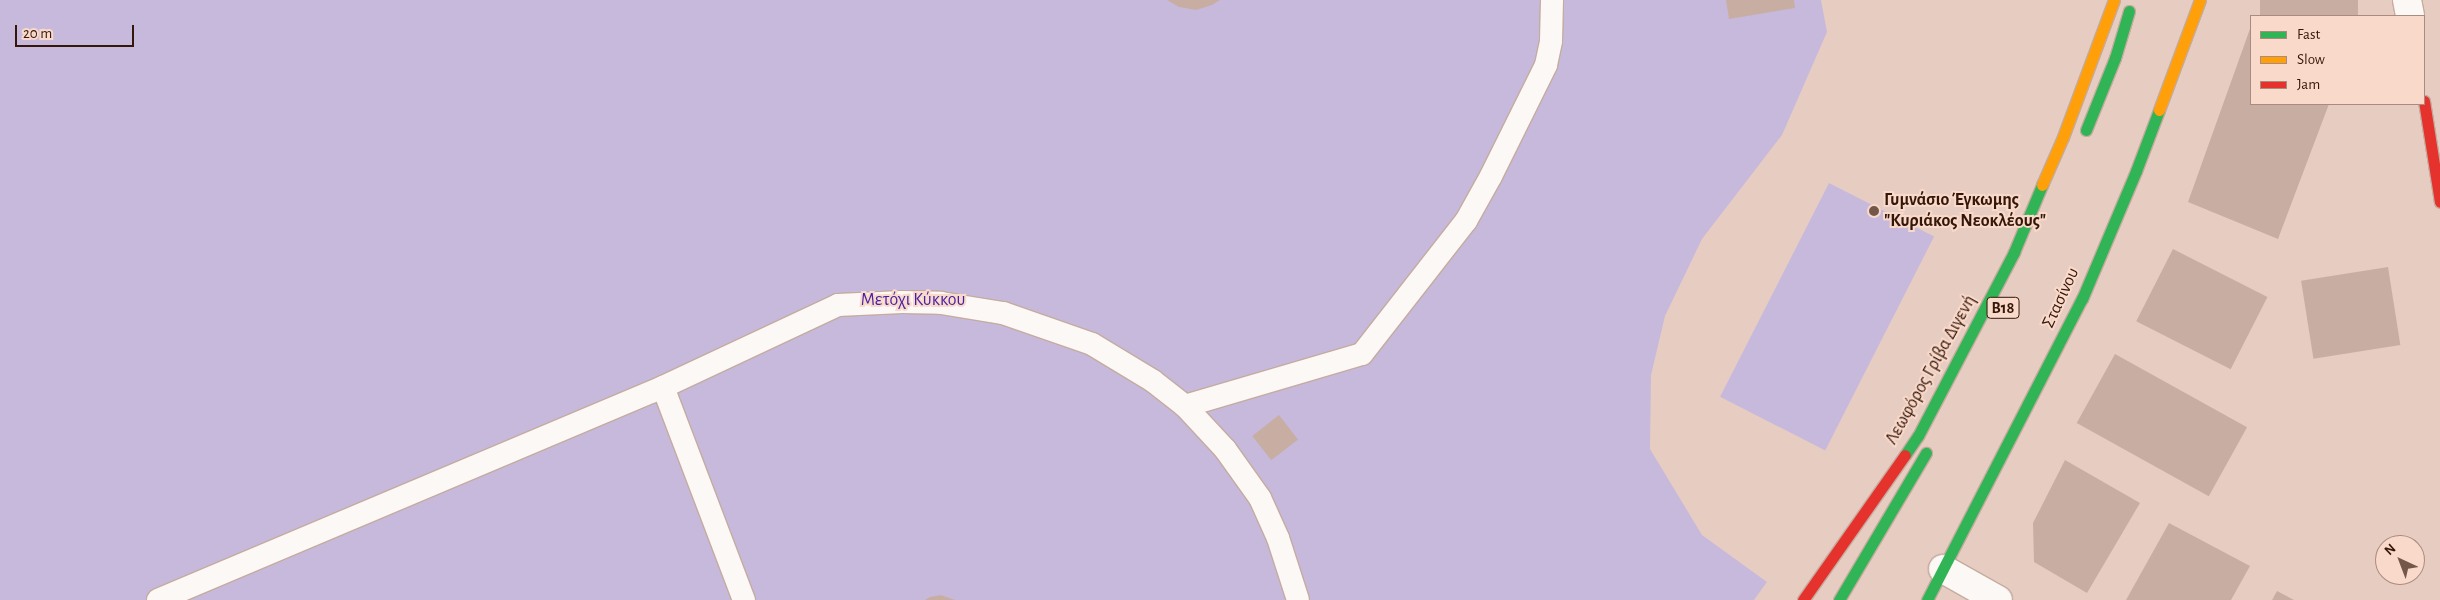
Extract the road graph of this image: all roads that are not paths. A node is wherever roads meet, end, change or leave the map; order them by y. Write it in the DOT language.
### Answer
graph roads {
  1 [pos="1552,0"];
  2 [pos="2114,0"];
  3 [pos="2133,0"];
  4 [pos="2200,0"];
  5 [pos="2408,0"];
  6 [pos="2410,15"];
  7 [pos="2425,105"];
  8 [pos="2082,139"];
  9 [pos="2440,202"];
  10 [pos="662,387"];
  11 [pos="1185,406"];
  12 [pos="1932,444"];
  13 [pos="1943,570"];
  14 [pos="158,600"];
  15 [pos="744,600"];
  16 [pos="1298,600"];
  17 [pos="1803,600"];
  18 [pos="1839,600"];
  19 [pos="1927,600"];
  20 [pos="1998,600"];
  1 -- 11 [label="lane"];
  2 -- 17 [label="main road, Λεωφόρος Γρίβα Διγενή / B18"];
  3 -- 8 [label="main road"];
  4 -- 13 [label="main road, Στασίνου"];
  5 -- 6 [label="street"];
  7 -- 9 [label="main road"];
  10 -- 11 [label="lane"];
  10 -- 14 [label="lane"];
  10 -- 15 [label="lane"];
  11 -- 16 [label="lane"];
  12 -- 18 [label="main road, Λεωφόρος Γρίβα Διγενή"];
  13 -- 19 [label="main road, Στασίνου"];
  13 -- 20 [label="street"];
}
